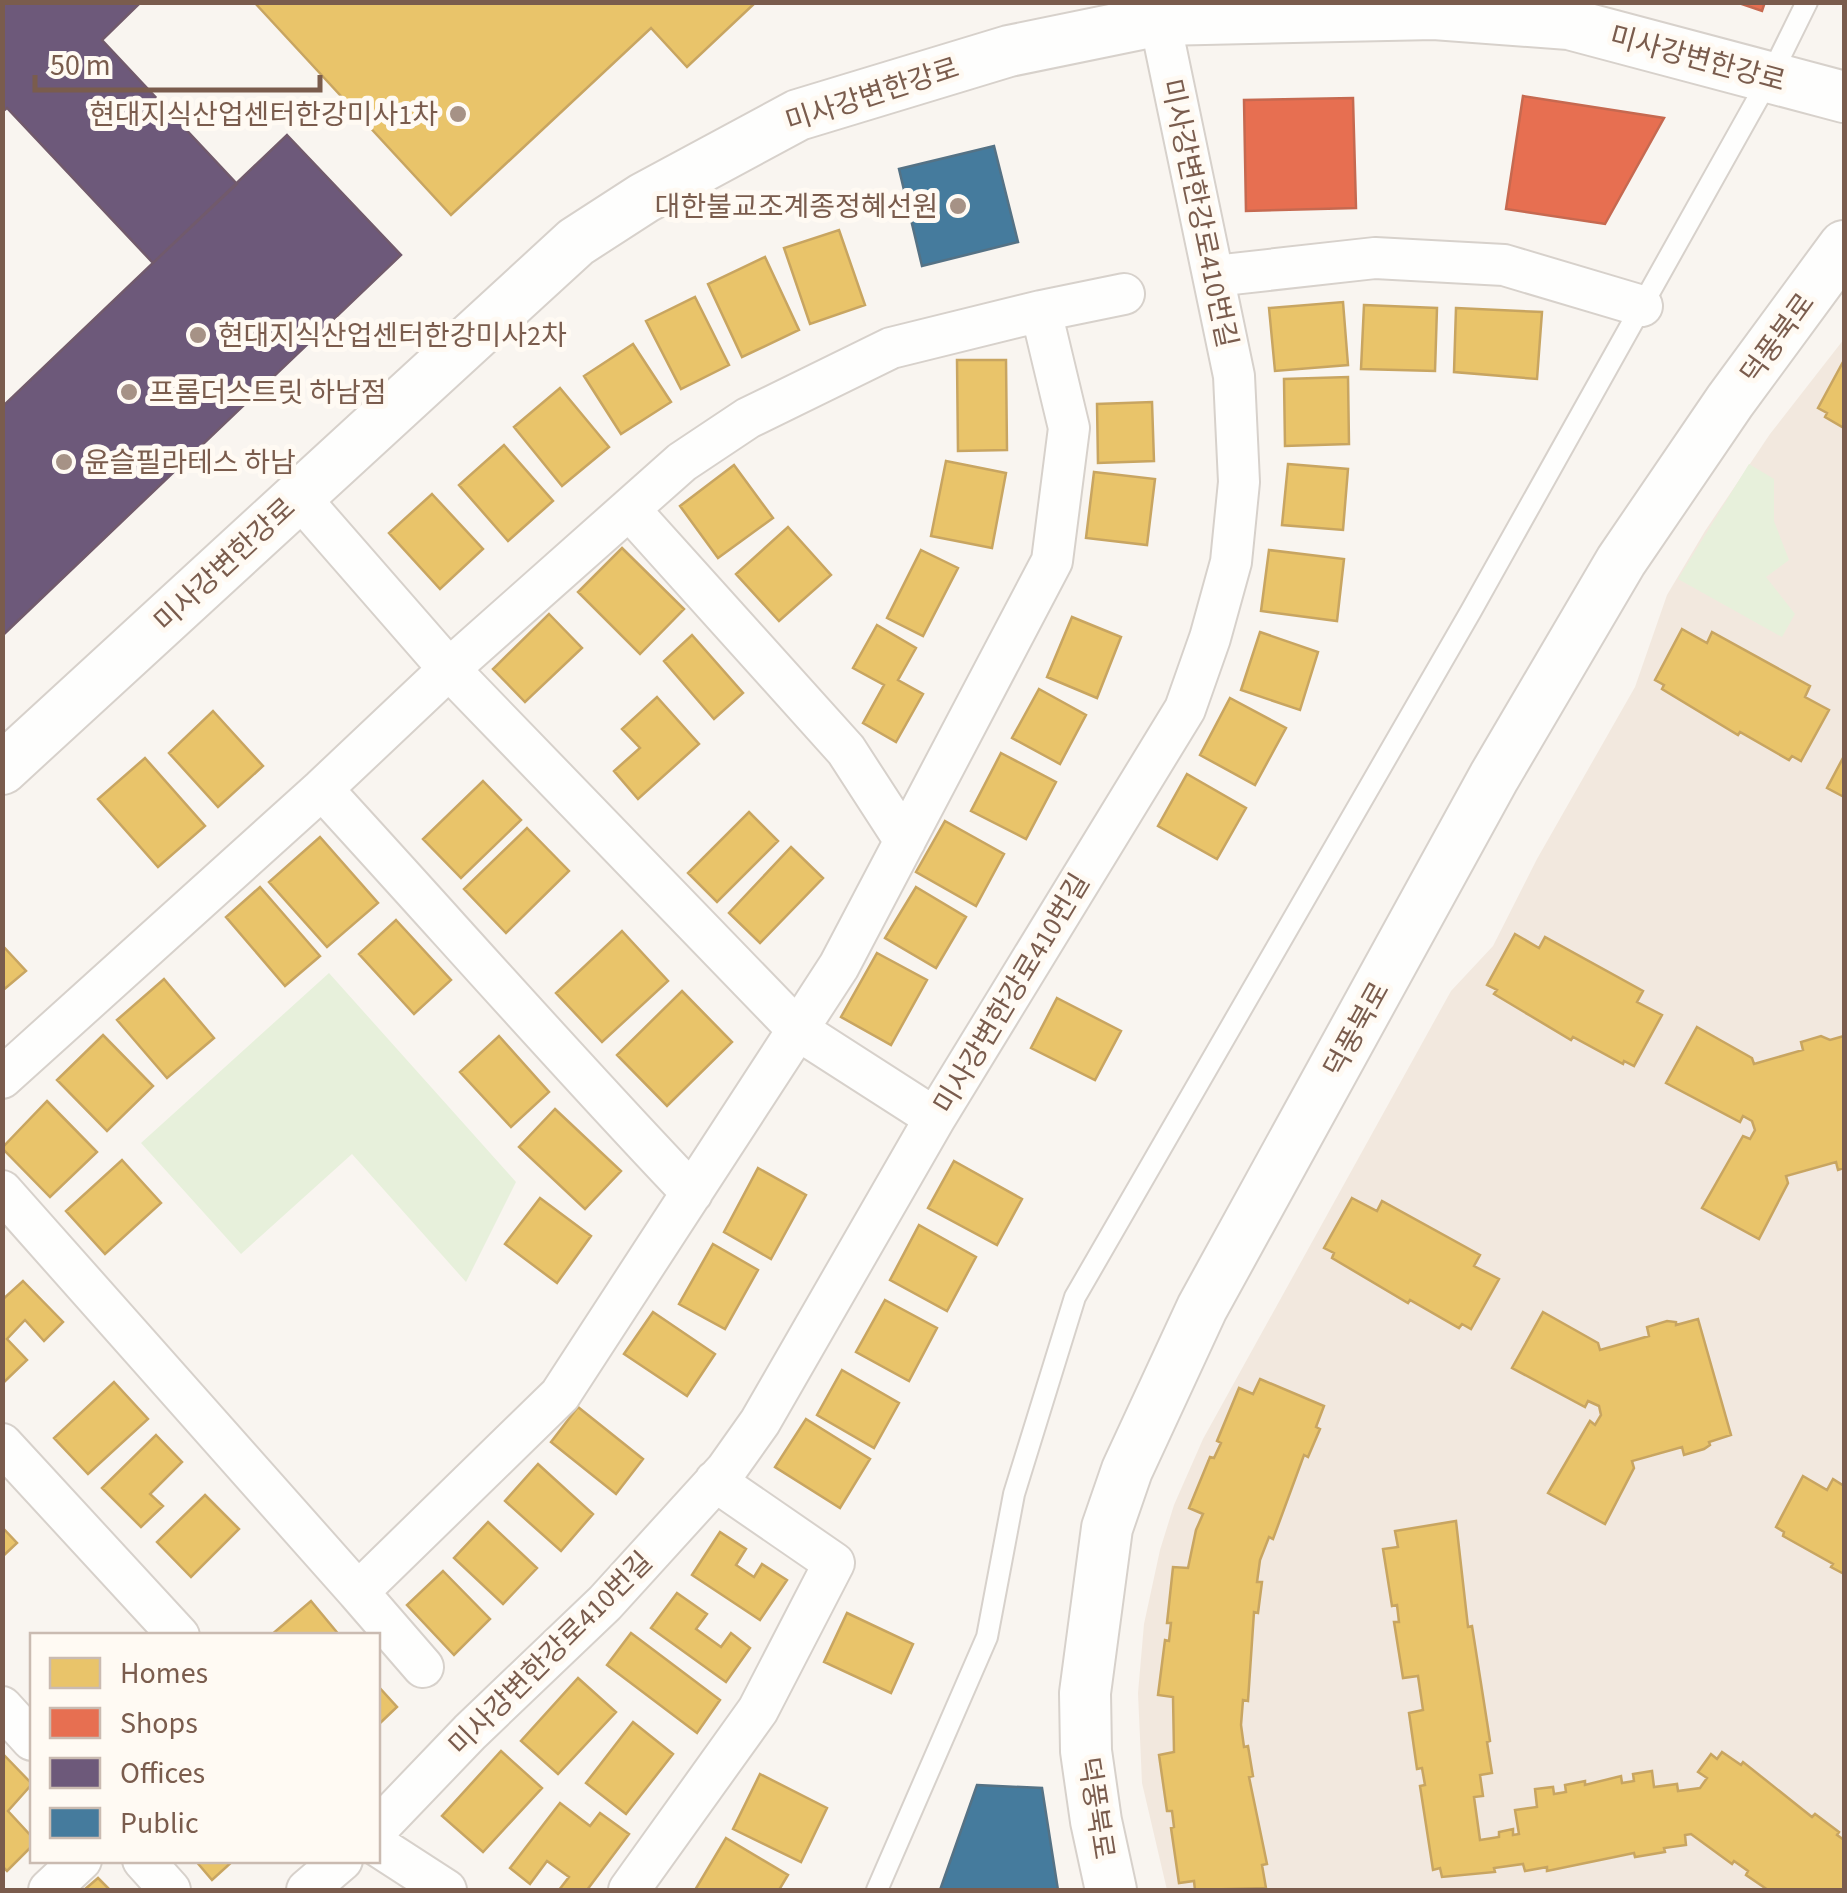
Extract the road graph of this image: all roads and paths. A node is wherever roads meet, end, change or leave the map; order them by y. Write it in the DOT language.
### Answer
graph roads {
  1 [pos="1807,2"];
  2 [pos="1434,8"];
  3 [pos="1158,12"];
  4 [pos="1770,77"];
  5 [pos="1844,97"];
  6 [pos="1844,246"];
  7 [pos="1214,276"];
  8 [pos="1124,294"];
  9 [pos="1642,306"];
  10 [pos="1041,311"];
  11 [pos="298,496"];
  12 [pos="630,509"];
  13 [pos="448,669"];
  14 [pos="2,769"];
  15 [pos="322,789"];
  16 [pos="905,841"];
  17 [pos="798,1030"];
  18 [pos="2,1078"];
  19 [pos="935,1118"];
  20 [pos="2,1191"];
  21 [pos="692,1192"];
  22 [pos="2,1444"];
  23 [pos="716,1482"];
  24 [pos="358,1592"];
  25 [pos="176,1633"];
  26 [pos="423,1667"];
  27 [pos="2,1707"];
  28 [pos="30,1738"];
  29 [pos="380,1826"];
  30 [pos="380,1847"];
  31 [pos="78,1863"];
  32 [pos="146,1863"];
  33 [pos="338,1863"];
  34 [pos="49,1890"];
  35 [pos="170,1890"];
  36 [pos="307,1890"];
  37 [pos="446,1890"];
  38 [pos="629,1890"];
  39 [pos="877,1890"];
  40 [pos="1111,1890"];
  1 -- 4 [label="lane"];
  2 -- 3 [label="street, 미사강변한강로"];
  2 -- 4 [label="street, 미사강변한강로"];
  3 -- 7 [label="street, 미사강변한강로410번길"];
  3 -- 11 [label="street, 미사강변한강로"];
  4 -- 5 [label="street, 미사강변한강로"];
  4 -- 9 [label="lane"];
  6 -- 40 [label="street, 덕풍북로"];
  7 -- 9 [label="street"];
  7 -- 19 [label="street, 미사강변한강로410번길"];
  8 -- 10 [label="street"];
  9 -- 39 [label="lane"];
  10 -- 12 [label="street"];
  10 -- 16 [label="street"];
  11 -- 13 [label="street"];
  11 -- 14 [label="street, 미사강변한강로"];
  12 -- 13 [label="street"];
  12 -- 16 [label="street"];
  13 -- 15 [label="street"];
  13 -- 17 [label="street"];
  15 -- 18 [label="street"];
  15 -- 21 [label="street"];
  16 -- 17 [label="street"];
  17 -- 19 [label="street"];
  17 -- 21 [label="street"];
  19 -- 23 [label="street, 미사강변한강로410번길"];
  20 -- 24 [label="street"];
  21 -- 24 [label="street"];
  22 -- 25 [label="street"];
  23 -- 29 [label="street, 미사강변한강로410번길"];
  23 -- 38 [label="street"];
  24 -- 26 [label="street"];
  27 -- 28 [label="street"];
  30 -- 37 [label="street"];
  31 -- 34 [label="street"];
  32 -- 35 [label="street"];
  33 -- 36 [label="street"];
}
